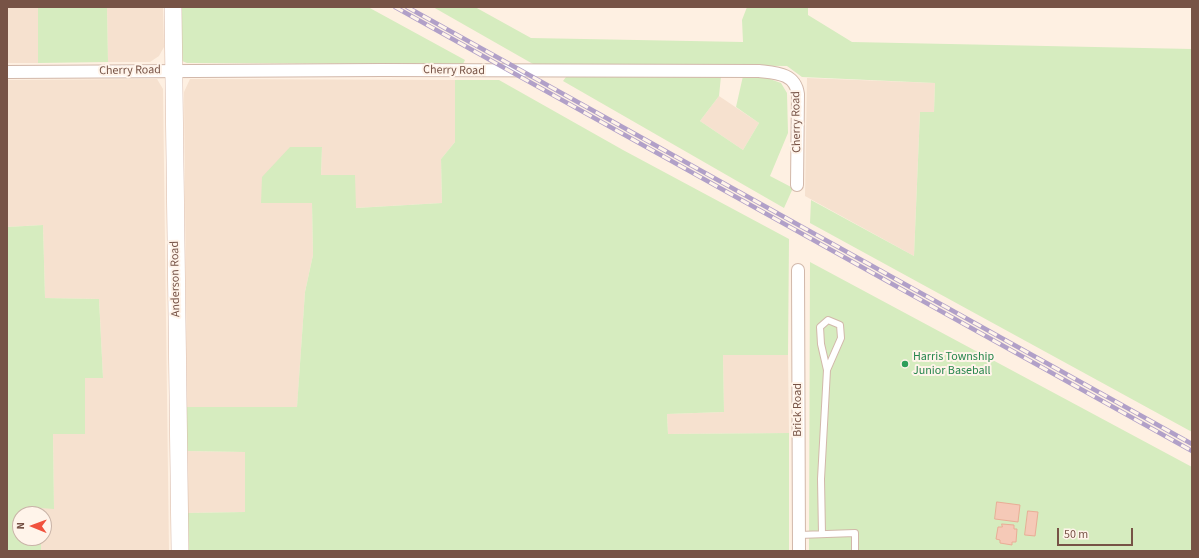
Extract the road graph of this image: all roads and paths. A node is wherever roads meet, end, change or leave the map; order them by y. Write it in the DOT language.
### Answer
graph roads {
  1 [pos="173,7"];
  2 [pos="174,70"];
  3 [pos="7,72"];
  4 [pos="797,185"];
  5 [pos="798,270"];
  6 [pos="827,370"];
  7 [pos="822,534"];
  8 [pos="799,535"];
  9 [pos="180,551"];
  10 [pos="799,551"];
  11 [pos="855,551"];
  1 -- 2 [label="street, Anderson Road"];
  2 -- 3 [label="street, Cherry Road"];
  2 -- 4 [label="street, Cherry Road"];
  2 -- 9 [label="street, Anderson Road"];
  5 -- 8 [label="street, Brick Road"];
  6 -- 6 [label="lane"];
  6 -- 7 [label="lane"];
  7 -- 8 [label="lane"];
  7 -- 11 [label="lane"];
  8 -- 10 [label="street, Brick Road"];
}
